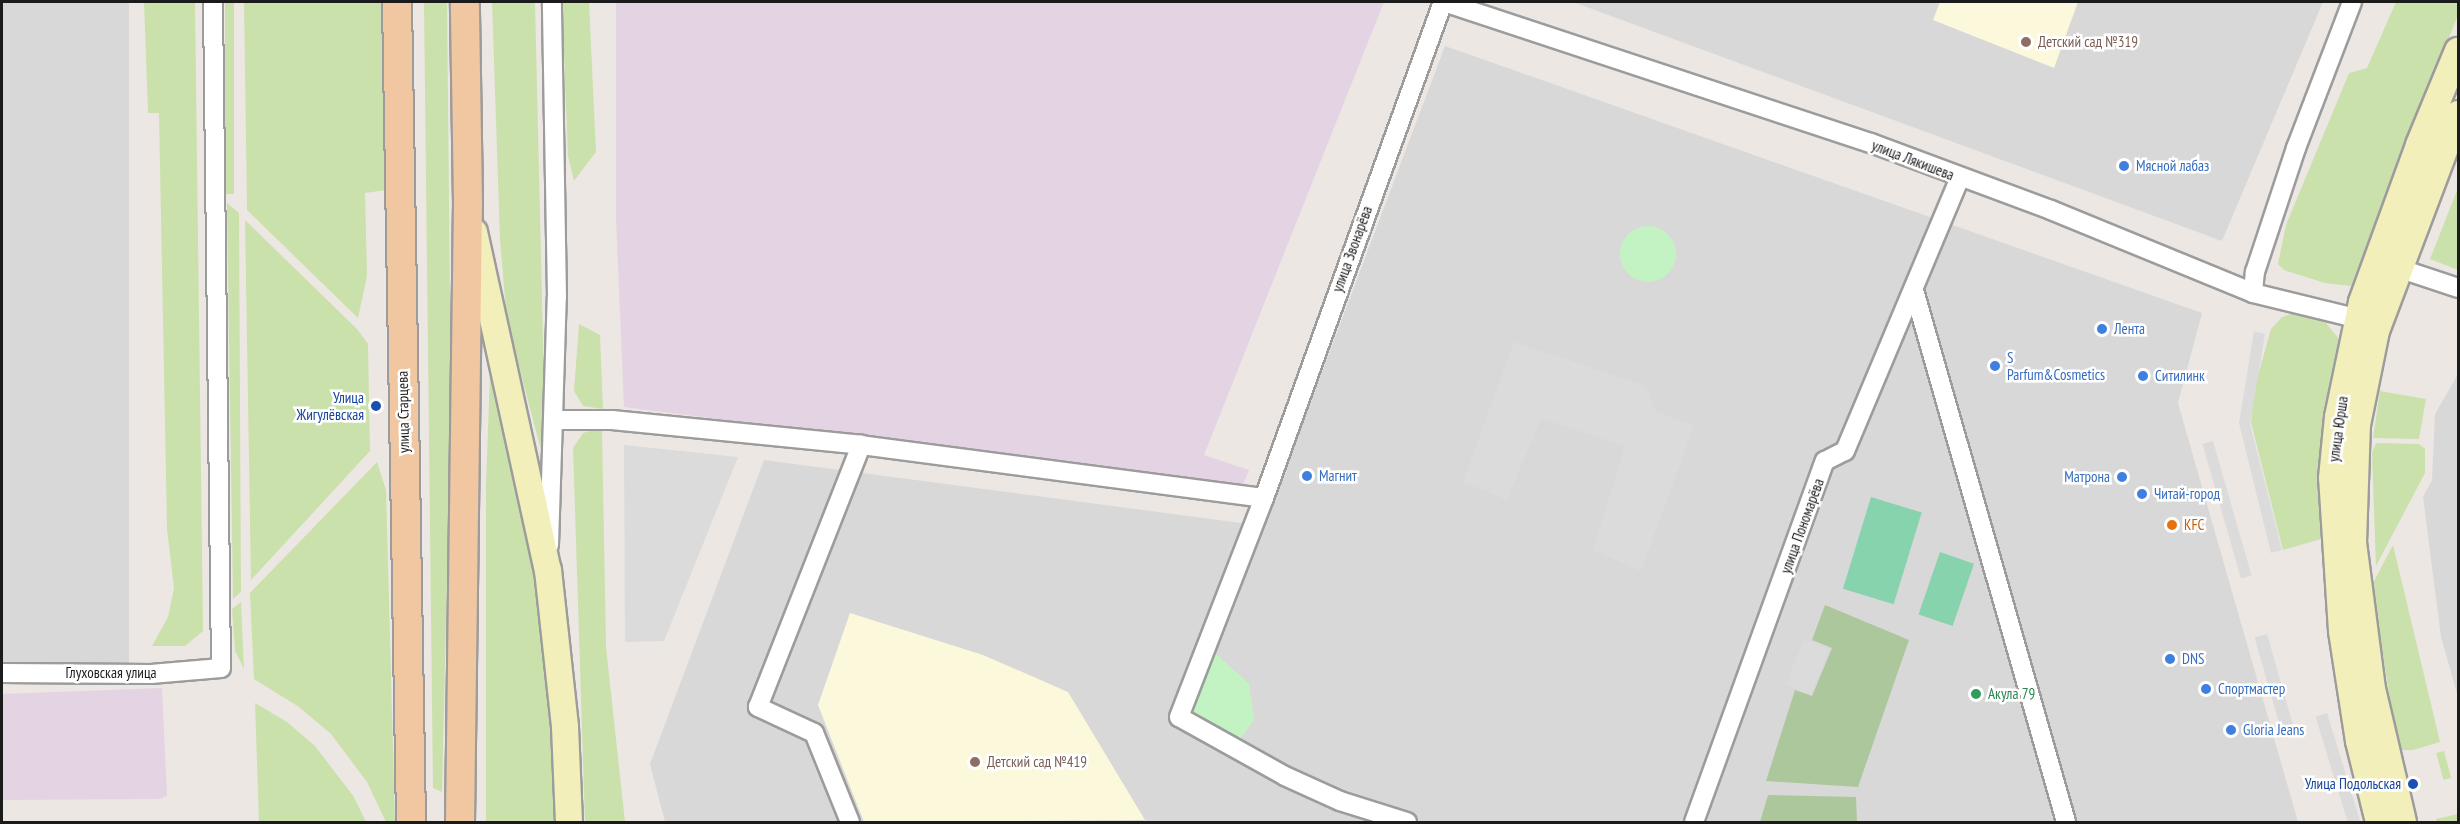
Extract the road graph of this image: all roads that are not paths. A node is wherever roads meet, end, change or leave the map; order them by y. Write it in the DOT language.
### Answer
graph roads {
  1 [pos="213,2"];
  2 [pos="397,2"];
  3 [pos="465,2"];
  4 [pos="552,2"];
  5 [pos="1443,2"];
  6 [pos="2352,2"];
  7 [pos="2458,51"];
  8 [pos="2458,114"];
  9 [pos="1960,178"];
  10 [pos="468,202"];
  11 [pos="2376,262"];
  12 [pos="2402,267"];
  13 [pos="2458,288"];
  14 [pos="1914,290"];
  15 [pos="2253,293"];
  16 [pos="2368,321"];
  17 [pos="555,420"];
  18 [pos="861,445"];
  19 [pos="1264,498"];
  20 [pos="548,570"];
  21 [pos="2,673"];
  22 [pos="411,822"];
  23 [pos="460,822"];
  24 [pos="569,822"];
  25 [pos="850,822"];
  26 [pos="1407,822"];
  27 [pos="1694,822"];
  28 [pos="2066,822"];
  29 [pos="2379,822"];
  30 [pos="2403,822"];
  1 -- 21 [label="street, Глуховская улица"];
  2 -- 22 [label="main road, улица Старцева"];
  3 -- 10 [label="main road"];
  4 -- 17 [label="street"];
  5 -- 9 [label="street, улица Лякишева"];
  5 -- 19 [label="street, улица Звонарёва"];
  6 -- 15 [label="street"];
  7 -- 11 [label="main road, улица Юрша"];
  8 -- 12 [label="main road, улица Юрша"];
  9 -- 14 [label="street, улица Пономарёва"];
  9 -- 15 [label="street, улица Лякишева"];
  10 -- 20 [label="main road"];
  10 -- 23 [label="main road"];
  11 -- 12 [label="street"];
  11 -- 16 [label="main road, улица Юрша"];
  12 -- 13 [label="street"];
  12 -- 16 [label="main road, улица Юрша"];
  14 -- 27 [label="street, улица Пономарёва"];
  14 -- 28 [label="street"];
  15 -- 16 [label="street, улица Лякишева"];
  16 -- 29 [label="main road, улица Юрша"];
  16 -- 30 [label="main road, улица Юрша"];
  17 -- 18 [label="street"];
  17 -- 20 [label="street"];
  18 -- 19 [label="street"];
  18 -- 25 [label="street"];
  19 -- 26 [label="street, улица Звонарёва"];
  20 -- 24 [label="main road"];
}
